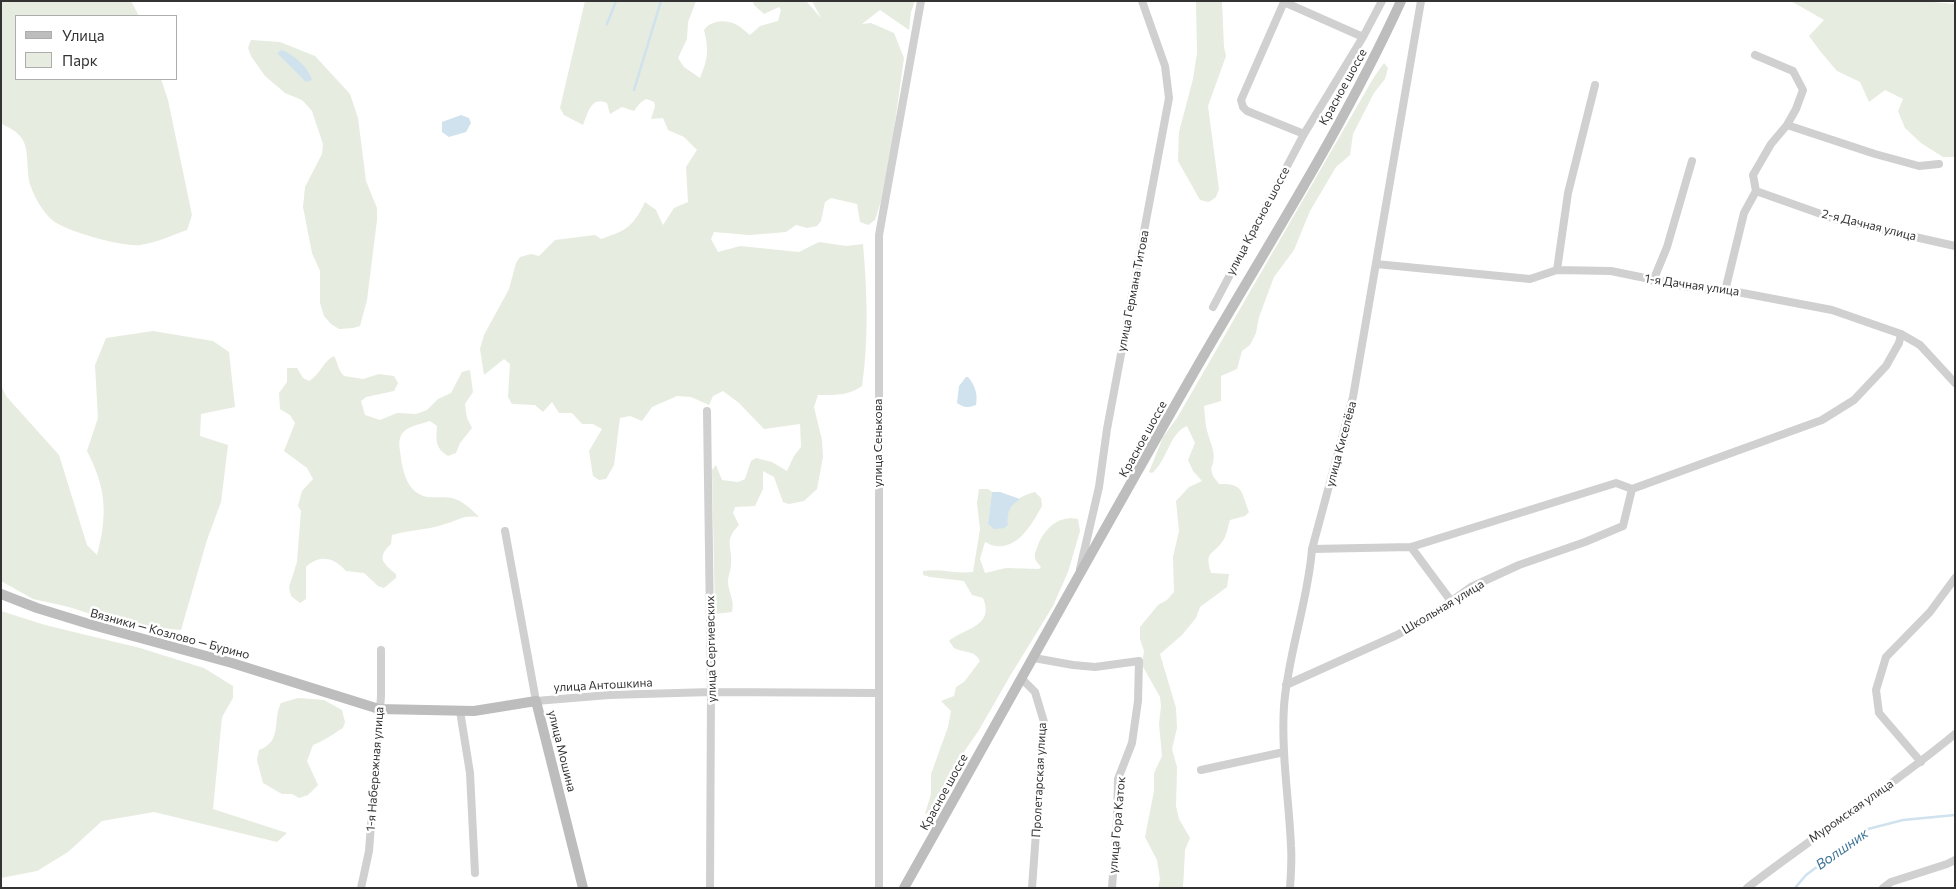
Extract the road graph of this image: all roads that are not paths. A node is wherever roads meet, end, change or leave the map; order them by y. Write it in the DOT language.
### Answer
graph roads {
  1 [pos="921,1"];
  2 [pos="1142,1"];
  3 [pos="1382,1"];
  4 [pos="1401,1"];
  5 [pos="1421,1"];
  6 [pos="1283,2"];
  7 [pos="1363,37"];
  8 [pos="1755,55"];
  9 [pos="1595,85"];
  10 [pos="1787,124"];
  11 [pos="1304,134"];
  12 [pos="1692,161"];
  13 [pos="1940,164"];
  14 [pos="1756,191"];
  15 [pos="1955,246"];
  16 [pos="1376,264"];
  17 [pos="1557,270"];
  18 [pos="1653,281"];
  19 [pos="1725,291"];
  20 [pos="1213,307"];
  21 [pos="1901,334"];
  22 [pos="1955,383"];
  23 [pos="707,411"];
  24 [pos="1632,489"];
  25 [pos="506,531"];
  26 [pos="1412,547"];
  27 [pos="1312,549"];
  28 [pos="1955,578"];
  29 [pos="1076,583"];
  30 [pos="1,594"];
  31 [pos="1451,600"];
  32 [pos="381,650"];
  33 [pos="1034,658"];
  34 [pos="1022,679"];
  35 [pos="1286,685"];
  36 [pos="712,692"];
  37 [pos="878,693"];
  38 [pos="333,695"];
  39 [pos="536,701"];
  40 [pos="379,709"];
  41 [pos="460,711"];
  42 [pos="1955,734"];
  43 [pos="1284,752"];
  44 [pos="1921,762"];
  45 [pos="1201,770"];
  46 [pos="1955,860"];
  47 [pos="475,873"];
  48 [pos="361,888"];
  49 [pos="583,888"];
  50 [pos="710,888"];
  51 [pos="878,888"];
  52 [pos="904,888"];
  53 [pos="1032,888"];
  54 [pos="1112,888"];
  55 [pos="1290,888"];
  56 [pos="1747,888"];
  57 [pos="1883,888"];
  1 -- 37 [label="street, улица Сенькова"];
  2 -- 29 [label="street, улица Германа Титова"];
  3 -- 7 [label="street, улица Красное шоссе"];
  4 -- 29 [label="main road, Красное шоссе"];
  5 -- 16 [label="street, улица Киселёва"];
  6 -- 7 [label="street"];
  6 -- 11 [label="street"];
  7 -- 11 [label="street, улица Красное шоссе"];
  8 -- 10 [label="street"];
  9 -- 17 [label="street"];
  10 -- 13 [label="street"];
  10 -- 14 [label="street"];
  11 -- 20 [label="street, улица Красное шоссе"];
  12 -- 18 [label="street"];
  14 -- 15 [label="street, 2-я Дачная улица"];
  14 -- 19 [label="street"];
  16 -- 17 [label="street, 1-я Дачная улица"];
  16 -- 27 [label="street, улица Киселёва"];
  17 -- 18 [label="street, 1-я Дачная улица"];
  18 -- 19 [label="street, 1-я Дачная улица"];
  19 -- 21 [label="street, 1-я Дачная улица"];
  21 -- 22 [label="street, 1-я Дачная улица"];
  21 -- 24 [label="street"];
  23 -- 36 [label="street, улица Сергиевских"];
  24 -- 26 [label="street"];
  24 -- 31 [label="street, Школьная улица"];
  25 -- 39 [label="street, улица Мошина"];
  26 -- 27 [label="street"];
  26 -- 31 [label="street"];
  27 -- 35 [label="street, улица Киселёва"];
  28 -- 44 [label="street"];
  29 -- 33 [label="main road, Красное шоссе"];
  30 -- 38 [label="main road, Вязники — Козлово — Бурино"];
  31 -- 35 [label="street, Школьная улица"];
  32 -- 40 [label="street, 1-я Набережная улица"];
  33 -- 34 [label="main road, Красное шоссе"];
  33 -- 54 [label="street, улица Гора Каток"];
  34 -- 52 [label="main road, Красное шоссе"];
  34 -- 53 [label="street, Пролетарская улица"];
  35 -- 43 [label="street, улица Киселёва"];
  36 -- 37 [label="street, улица Антошкина"];
  36 -- 39 [label="street, улица Антошкина"];
  36 -- 50 [label="street, улица Сергиевских"];
  37 -- 51 [label="street, улица Сенькова"];
  38 -- 40 [label="main road, улица Антошкина"];
  39 -- 41 [label="main road, улица Антошкина"];
  39 -- 49 [label="main road, улица Мошина"];
  40 -- 41 [label="main road, улица Антошкина"];
  40 -- 48 [label="street, 1-я Набережная улица"];
  41 -- 47 [label="street"];
  42 -- 44 [label="street, Муромская улица"];
  43 -- 45 [label="street"];
  43 -- 55 [label="street, улица Киселёва"];
  44 -- 56 [label="street, Муромская улица"];
  46 -- 57 [label="street"];
}
